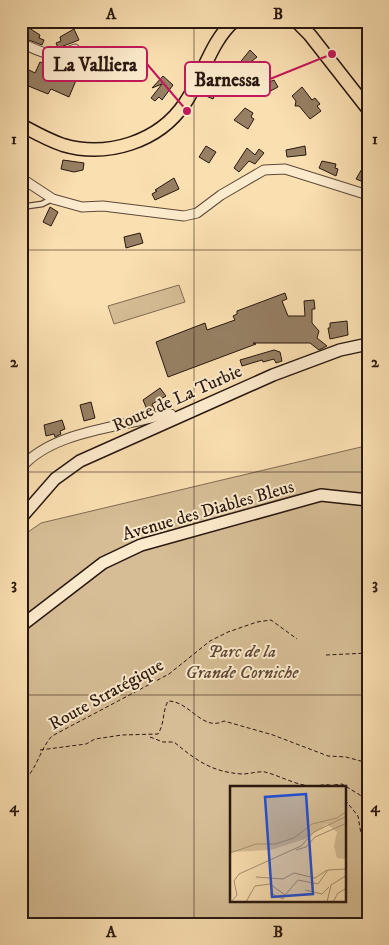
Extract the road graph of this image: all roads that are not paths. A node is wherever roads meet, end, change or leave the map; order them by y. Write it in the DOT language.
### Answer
graph roads {
  1 [pos="234,21"];
  2 [pos="296,21"];
  3 [pos="353,21"];
  4 [pos="368,29"];
  5 [pos="21,43"];
  6 [pos="75,49"];
  7 [pos="368,109"];
  8 [pos="21,125"];
  9 [pos="21,178"];
  10 [pos="368,195"];
  11 [pos="53,199"];
  12 [pos="21,208"];
  13 [pos="368,344"];
  14 [pos="174,419"];
  15 [pos="25,460"];
  16 [pos="21,468"];
  17 [pos="368,500"];
  18 [pos="21,518"];
  19 [pos="21,626"];
  1 -- 8 [label="main road"];
  2 -- 7 [label="main road"];
  3 -- 4 [label="lane"];
  5 -- 6 [label="street"];
  9 -- 11 [label="street"];
  10 -- 11 [label="street"];
  11 -- 12 [label="lane"];
  13 -- 14 [label="main road, Route de La Turbie"];
  14 -- 15 [label="street"];
  14 -- 18 [label="main road, Route de La Turbie"];
  15 -- 16 [label="street"];
  17 -- 19 [label="main road, Avenue des Diables Bleus"];
}
